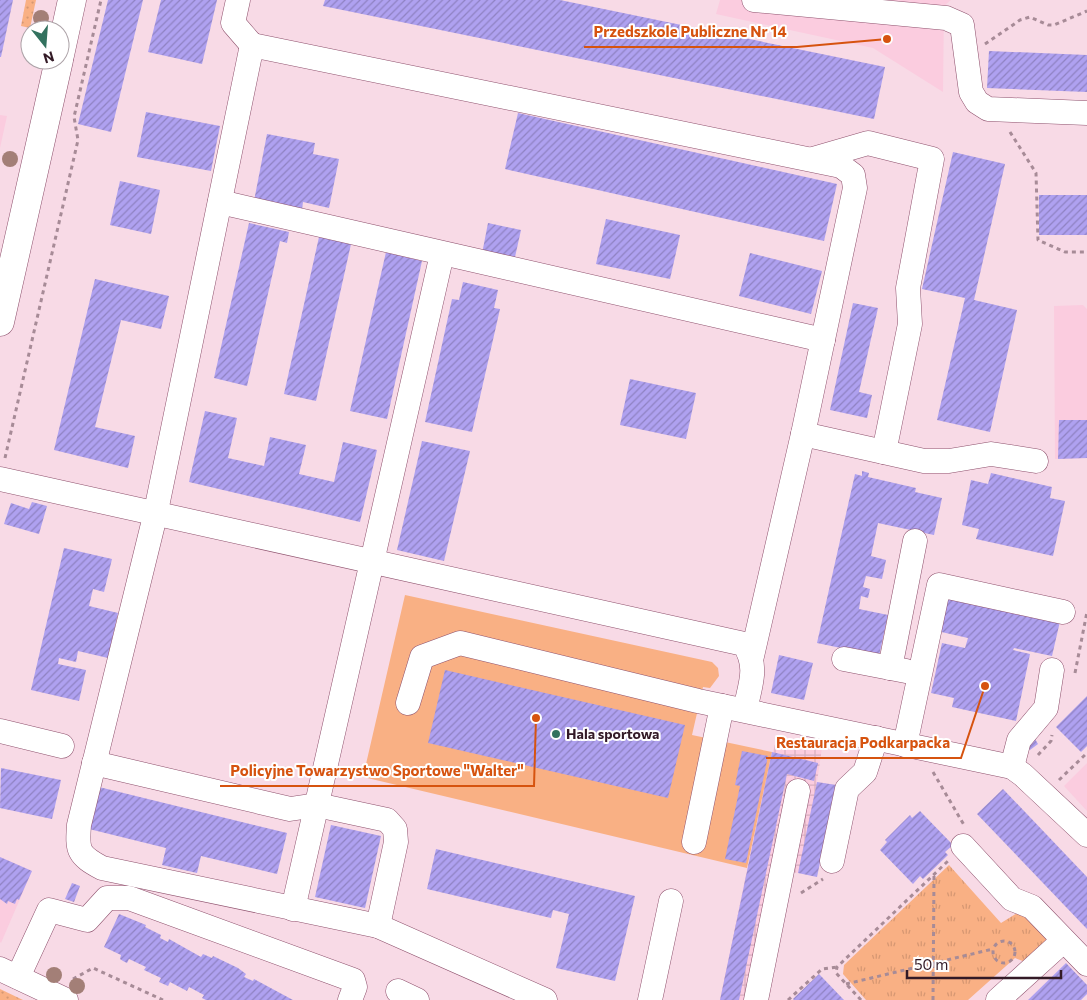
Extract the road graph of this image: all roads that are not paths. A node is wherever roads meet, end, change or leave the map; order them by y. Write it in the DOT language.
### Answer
graph roads {
  1 [pos="72,0"];
  2 [pos="238,0"];
  3 [pos="754,0"];
  4 [pos="68,20"];
  5 [pos="252,45"];
  6 [pos="57,70"];
  7 [pos="1087,113"];
  8 [pos="811,160"];
  9 [pos="220,202"];
  10 [pos="442,254"];
  11 [pos="0,322"];
  12 [pos="823,340"];
  13 [pos="803,434"];
  14 [pos="884,452"];
  15 [pos="1036,461"];
  16 [pos="2,469"];
  17 [pos="155,516"];
  18 [pos="915,540"];
  19 [pos="374,563"];
  20 [pos="1063,612"];
  21 [pos="752,656"];
  22 [pos="844,659"];
  23 [pos="890,668"];
  24 [pos="1052,670"];
  25 [pos="920,674"];
  26 [pos="408,703"];
  27 [pos="722,706"];
  28 [pos="745,710"];
  29 [pos="0,731"];
  30 [pos="876,738"];
  31 [pos="905,744"];
  32 [pos="62,746"];
  33 [pos="94,763"];
  34 [pos="1012,767"];
  35 [pos="798,791"];
  36 [pos="318,805"];
  37 [pos="1087,835"];
  38 [pos="694,842"];
  39 [pos="964,846"];
  40 [pos="832,861"];
  41 [pos="670,901"];
  42 [pos="293,909"];
  43 [pos="378,926"];
  44 [pos="1063,940"];
  45 [pos="1087,964"];
  46 [pos="9,973"];
  47 [pos="70,990"];
  48 [pos="350,1000"];
  49 [pos="545,1000"];
  50 [pos="650,1000"];
  51 [pos="756,1000"];
  52 [pos="998,1000"];
  1 -- 4 [label="main road"];
  2 -- 5 [label="street"];
  3 -- 7 [label="street"];
  5 -- 8 [label="street"];
  5 -- 9 [label="street"];
  6 -- 11 [label="main road"];
  8 -- 12 [label="street"];
  8 -- 14 [label="street"];
  9 -- 10 [label="street"];
  9 -- 17 [label="street"];
  10 -- 12 [label="street"];
  10 -- 19 [label="street"];
  12 -- 13 [label="street"];
  13 -- 14 [label="street"];
  13 -- 21 [label="street"];
  14 -- 15 [label="street"];
  16 -- 17 [label="street"];
  17 -- 19 [label="street"];
  17 -- 33 [label="street"];
  18 -- 23 [label="street"];
  19 -- 21 [label="street"];
  19 -- 36 [label="street"];
  20 -- 25 [label="street"];
  21 -- 28 [label="street"];
  22 -- 23 [label="street"];
  23 -- 25 [label="street"];
  24 -- 34 [label="street"];
  25 -- 31 [label="street"];
  26 -- 27 [label="street"];
  27 -- 28 [label="street"];
  27 -- 38 [label="street"];
  28 -- 30 [label="street"];
  29 -- 32 [label="street"];
  30 -- 31 [label="street"];
  30 -- 40 [label="street"];
  31 -- 34 [label="street"];
  33 -- 36 [label="street"];
  33 -- 42 [label="street"];
  34 -- 37 [label="street"];
  35 -- 51 [label="street"];
  36 -- 42 [label="street"];
  36 -- 43 [label="street"];
  39 -- 44 [label="street"];
  41 -- 50 [label="street"];
  42 -- 43 [label="street"];
  43 -- 49 [label="street"];
  44 -- 45 [label="street"];
  44 -- 52 [label="street"];
  46 -- 47 [label="street"];
  46 -- 48 [label="street"];
}
